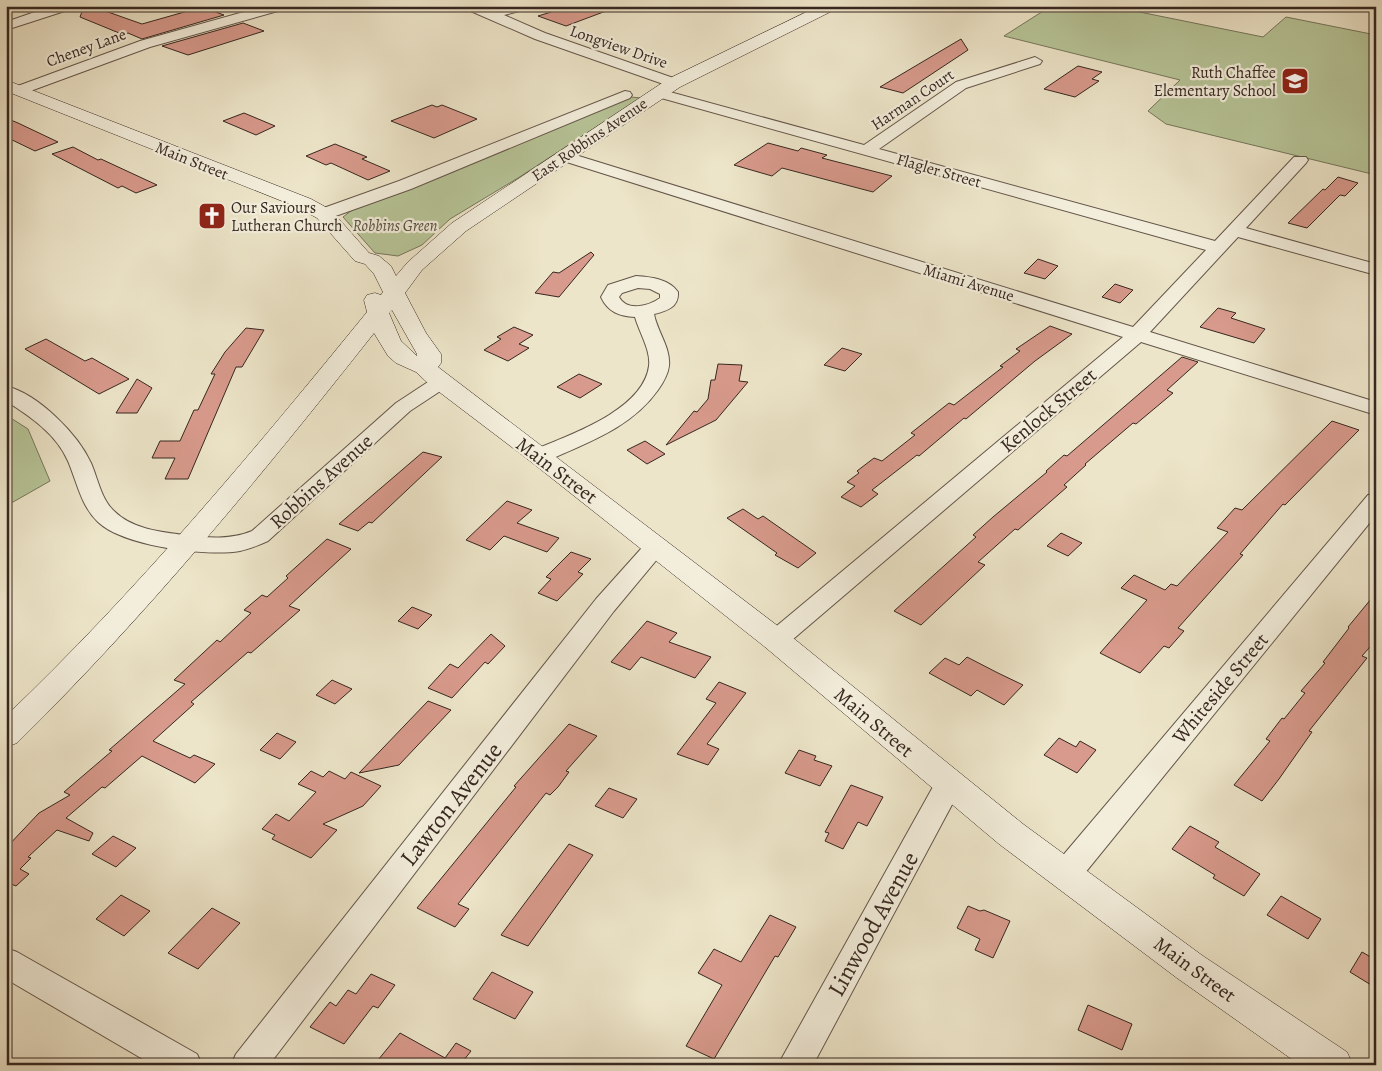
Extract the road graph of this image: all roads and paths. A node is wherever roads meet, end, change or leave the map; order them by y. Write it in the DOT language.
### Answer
graph roads {
  1 [pos="66,6"];
  2 [pos="280,6"];
  3 [pos="471,6"];
  4 [pos="522,6"];
  5 [pos="831,6"];
  6 [pos="491,14"];
  7 [pos="6,26"];
  8 [pos="1035,61"];
  9 [pos="13,88"];
  10 [pos="666,88"];
  11 [pos="625,95"];
  12 [pos="867,150"];
  13 [pos="563,156"];
  14 [pos="1300,160"];
  15 [pos="324,214"];
  16 [pos="1236,231"];
  17 [pos="1219,248"];
  18 [pos="362,257"];
  19 [pos="1376,270"];
  20 [pos="394,293"];
  21 [pos="644,312"];
  22 [pos="378,314"];
  23 [pos="1137,335"];
  24 [pos="433,375"];
  25 [pos="6,392"];
  26 [pos="1376,409"];
  27 [pos="539,456"];
  28 [pos="1376,500"];
  29 [pos="187,542"];
  30 [pos="656,546"];
  31 [pos="776,640"];
  32 [pos="6,735"];
  33 [pos="949,784"];
  34 [pos="1065,876"];
  35 [pos="6,962"];
  36 [pos="185,1065"];
  37 [pos="248,1065"];
  38 [pos="795,1065"];
  39 [pos="1333,1065"];
  1 -- 7 [label="street"];
  2 -- 9 [label="street, Cheney Lane"];
  3 -- 6 [label="street, Longview Drive"];
  4 -- 6 [label="street"];
  5 -- 10 [label="main road, East Robbins Avenue"];
  6 -- 10 [label="street, Longview Drive"];
  8 -- 12 [label="street, Harman Court"];
  9 -- 15 [label="main road, Main Street"];
  10 -- 12 [label="street, Flagler Street"];
  10 -- 13 [label="main road, East Robbins Avenue"];
  11 -- 15 [label="street, East Robbins Avenue"];
  12 -- 17 [label="street, Flagler Street"];
  13 -- 20 [label="main road, East Robbins Avenue"];
  13 -- 23 [label="street, Miami Avenue"];
  14 -- 16 [label="street, Kenlock Street"];
  15 -- 18 [label="main road, Main Street"];
  16 -- 17 [label="street, Kenlock Street"];
  16 -- 19 [label="street"];
  17 -- 23 [label="street, Kenlock Street"];
  18 -- 20 [label="main road, Main Street"];
  18 -- 22 [label="main road, Main Street"];
  20 -- 22 [label="main road, East Robbins Avenue"];
  20 -- 24 [label="main road, Main Street"];
  21 -- 27 [label="street"];
  22 -- 24 [label="main road, Main Street"];
  22 -- 29 [label="main road"];
  23 -- 26 [label="street, Miami Avenue"];
  23 -- 31 [label="street, Kenlock Street"];
  24 -- 27 [label="main road, Main Street"];
  24 -- 29 [label="street, Robbins Avenue"];
  25 -- 29 [label="street, Robbins Avenue"];
  27 -- 30 [label="main road, Main Street"];
  28 -- 34 [label="street, Whiteside Street"];
  29 -- 32 [label="main road"];
  30 -- 31 [label="main road, Main Street"];
  30 -- 37 [label="street, Lawton Avenue"];
  31 -- 33 [label="main road, Main Street"];
  33 -- 34 [label="main road, Main Street"];
  33 -- 38 [label="street, Linwood Avenue"];
  34 -- 39 [label="main road, Main Street"];
  35 -- 36 [label="street"];
}
